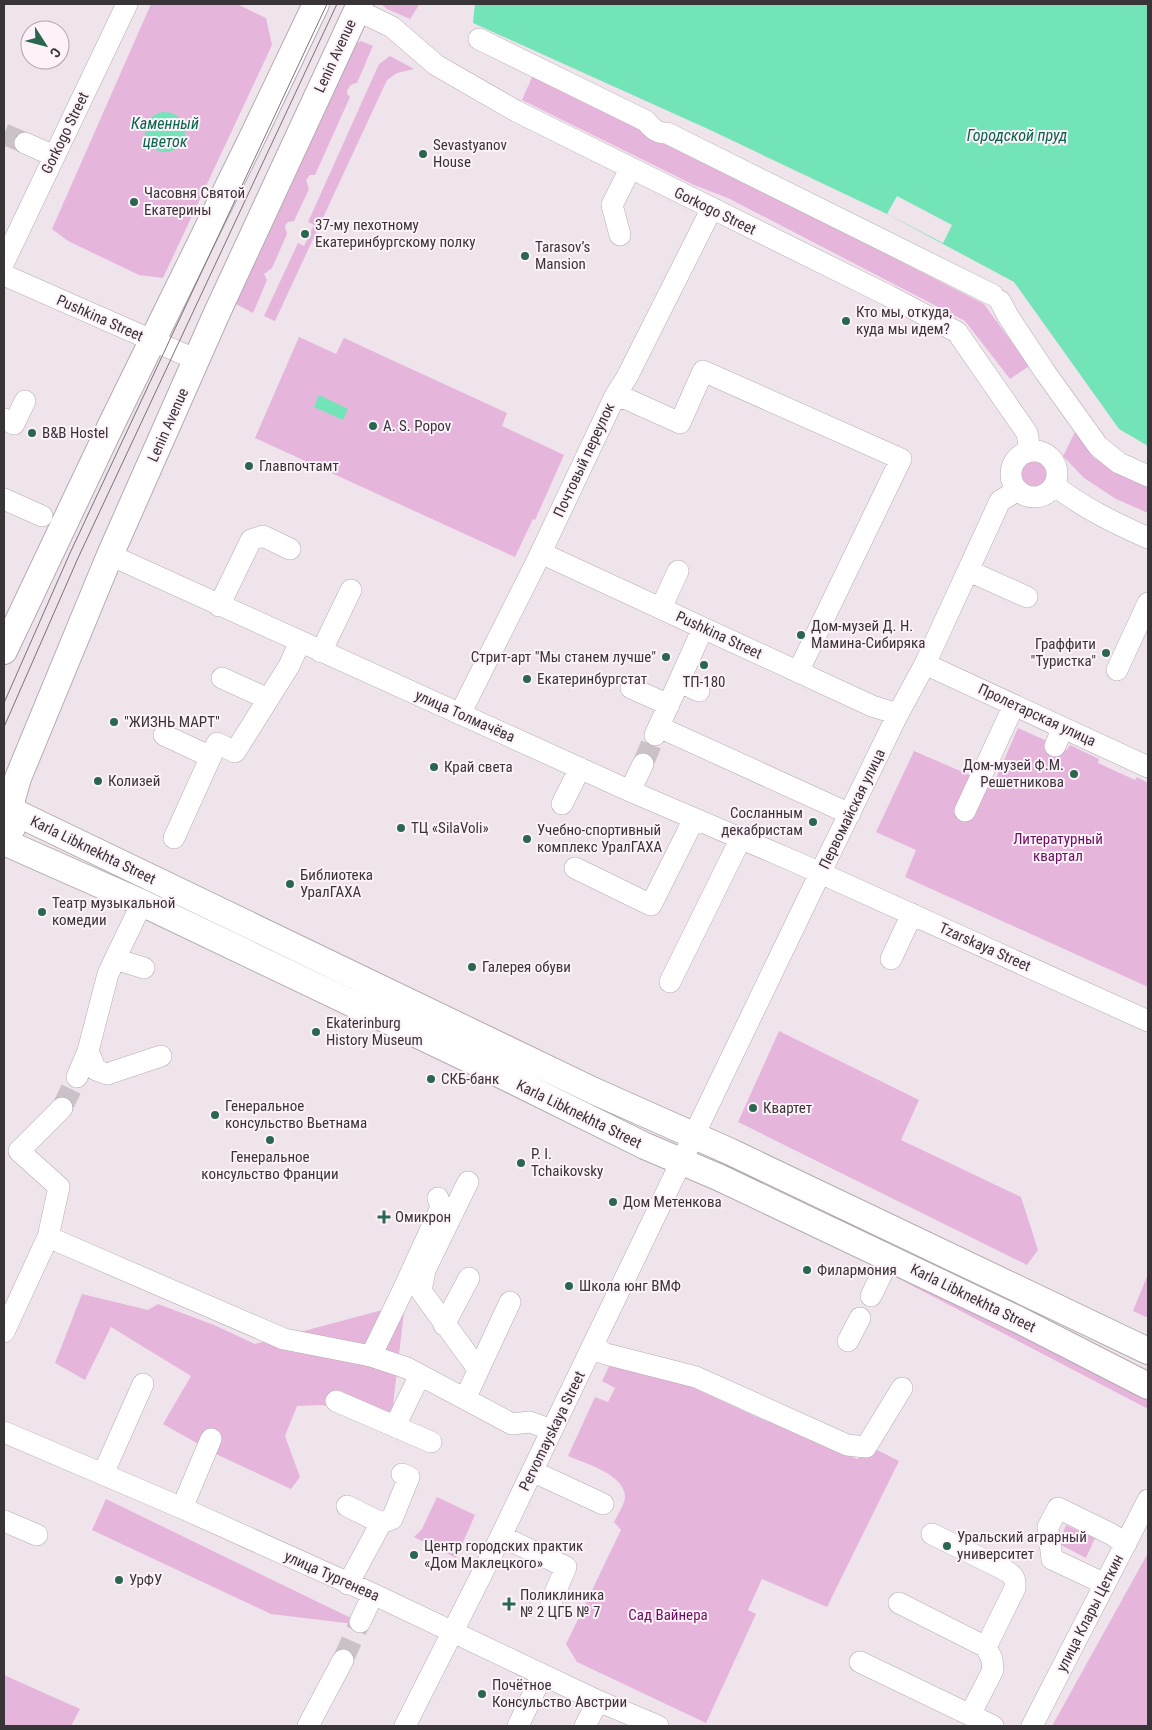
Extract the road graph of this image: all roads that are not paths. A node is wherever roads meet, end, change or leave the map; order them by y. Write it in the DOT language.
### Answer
graph roads {
  1 [pos="127,4"];
  2 [pos="316,4"];
  3 [pos="358,7"];
  4 [pos="479,40"];
  5 [pos="25,143"];
  6 [pos="54,156"];
  7 [pos="630,169"];
  8 [pos="717,211"];
  9 [pos="620,235"];
  10 [pos="4,262"];
  11 [pos="4,275"];
  12 [pos="153,341"];
  13 [pos="197,360"];
  14 [pos="615,396"];
  15 [pos="25,400"];
  16 [pos="4,419"];
  17 [pos="1030,452"];
  18 [pos="1148,476"];
  19 [pos="1054,485"];
  20 [pos="1018,490"];
  21 [pos="4,499"];
  22 [pos="42,516"];
  23 [pos="1148,538"];
  24 [pos="290,549"];
  25 [pos="540,553"];
  26 [pos="110,555"];
  27 [pos="678,571"];
  28 [pos="968,571"];
  29 [pos="351,590"];
  30 [pos="1027,597"];
  31 [pos="1148,604"];
  32 [pos="219,606"];
  33 [pos="661,608"];
  34 [pos="703,628"];
  35 [pos="1142,634"];
  36 [pos="300,642"];
  37 [pos="4,651"];
  38 [pos="321,652"];
  39 [pos="925,664"];
  40 [pos="1117,670"];
  41 [pos="798,672"];
  42 [pos="222,678"];
  43 [pos="680,682"];
  44 [pos="631,688"];
  45 [pos="699,691"];
  46 [pos="268,699"];
  47 [pos="669,705"];
  48 [pos="1014,705"];
  49 [pos="460,714"];
  50 [pos="898,714"];
  51 [pos="164,735"];
  52 [pos="211,756"];
  53 [pos="643,764"];
  54 [pos="1148,767"];
  55 [pos="580,768"];
  56 [pos="630,791"];
  57 [pos="562,804"];
  58 [pos="8,809"];
  59 [pos="965,811"];
  60 [pos="850,814"];
  61 [pos="694,819"];
  62 [pos="174,838"];
  63 [pos="741,838"];
  64 [pos="5,847"];
  65 [pos="576,868"];
  66 [pos="820,873"];
  67 [pos="142,903"];
  68 [pos="912,914"];
  69 [pos="115,958"];
  70 [pos="891,959"];
  71 [pos="144,968"];
  72 [pos="670,982"];
  73 [pos="1148,1021"];
  74 [pos="88,1051"];
  75 [pos="161,1056"];
  76 [pos="77,1077"];
  77 [pos="62,1108"];
  78 [pos="694,1135"];
  79 [pos="682,1162"];
  80 [pos="468,1182"];
  81 [pos="438,1198"];
  82 [pos="48,1237"];
  83 [pos="889,1258"];
  84 [pos="469,1278"];
  85 [pos="871,1296"];
  86 [pos="510,1302"];
  87 [pos="860,1318"];
  88 [pos="444,1325"];
  89 [pos="4,1332"];
  90 [pos="848,1340"];
  91 [pos="592,1347"];
  92 [pos="1148,1351"];
  93 [pos="371,1356"];
  94 [pos="478,1369"];
  95 [pos="420,1375"];
  96 [pos="696,1377"];
  97 [pos="143,1384"];
  98 [pos="1148,1386"];
  99 [pos="902,1388"];
  100 [pos="465,1399"];
  101 [pos="336,1401"];
  102 [pos="804,1415"];
  103 [pos="395,1426"];
  104 [pos="552,1430"];
  105 [pos="4,1432"];
  106 [pos="210,1439"];
  107 [pos="431,1442"];
  108 [pos="532,1471"];
  109 [pos="103,1474"];
  110 [pos="402,1474"];
  111 [pos="1148,1500"];
  112 [pos="603,1504"];
  113 [pos="347,1506"];
  114 [pos="182,1508"];
  115 [pos="4,1521"];
  116 [pos="381,1523"];
  117 [pos="932,1534"];
  118 [pos="37,1535"];
  119 [pos="501,1536"];
  120 [pos="1126,1544"];
  121 [pos="348,1584"];
  122 [pos="1105,1584"];
  123 [pos="373,1594"];
  124 [pos="551,1602"];
  125 [pos="898,1603"];
  126 [pos="360,1622"];
  127 [pos="453,1633"];
  128 [pos="986,1647"];
  129 [pos="343,1660"];
  130 [pos="860,1662"];
  131 [pos="542,1675"];
  132 [pos="598,1701"];
  133 [pos="970,1716"];
  134 [pos="654,1725"];
  135 [pos="308,1726"];
  136 [pos="405,1726"];
  137 [pos="518,1726"];
  138 [pos="585,1726"];
  139 [pos="993,1726"];
  140 [pos="1032,1726"];
  1 -- 6 [label="street, Gorkogo Street"];
  2 -- 12 [label="main road"];
  3 -- 7 [label="street, Gorkogo Street"];
  3 -- 13 [label="main road, Lenin Avenue"];
  4 -- 18 [label="street"];
  5 -- 6 [label="street"];
  6 -- 10 [label="street, Gorkogo Street"];
  7 -- 8 [label="street, Gorkogo Street"];
  7 -- 9 [label="street"];
  8 -- 14 [label="street, Почтовый переулок"];
  8 -- 17 [label="street, Gorkogo Street"];
  11 -- 12 [label="street, Pushkina Street"];
  12 -- 13 [label="street, Pushkina Street"];
  12 -- 37 [label="main road"];
  13 -- 26 [label="main road, Lenin Avenue"];
  14 -- 25 [label="street, Почтовый переулок"];
  14 -- 41 [label="street"];
  15 -- 16 [label="street"];
  17 -- 19 [label="street"];
  17 -- 20 [label="street"];
  19 -- 20 [label="street"];
  19 -- 23 [label="street"];
  20 -- 28 [label="street, Первомайская улица"];
  21 -- 22 [label="street"];
  24 -- 32 [label="street"];
  25 -- 33 [label="street, Pushkina Street"];
  25 -- 49 [label="street, Почтовый переулок"];
  26 -- 32 [label="street, улица Толмачёва"];
  26 -- 58 [label="main road, Lenin Avenue"];
  27 -- 33 [label="street"];
  28 -- 30 [label="street"];
  28 -- 39 [label="street, Первомайская улица"];
  29 -- 38 [label="street"];
  31 -- 35 [label="street"];
  32 -- 36 [label="street, улица Толмачёва"];
  33 -- 34 [label="street, Pushkina Street"];
  34 -- 41 [label="street, Pushkina Street"];
  34 -- 43 [label="street"];
  35 -- 40 [label="street"];
  36 -- 38 [label="street, улица Толмачёва"];
  36 -- 46 [label="street"];
  38 -- 49 [label="street, улица Толмачёва"];
  39 -- 48 [label="street, Пролетарская улица"];
  39 -- 50 [label="street, Первомайская улица"];
  41 -- 50 [label="street, Pushkina Street"];
  42 -- 46 [label="street"];
  43 -- 45 [label="street"];
  43 -- 47 [label="street"];
  44 -- 47 [label="street"];
  46 -- 52 [label="street"];
  47 -- 60 [label="street"];
  48 -- 54 [label="street, Пролетарская улица"];
  48 -- 59 [label="street"];
  49 -- 55 [label="street, улица Толмачёва"];
  50 -- 60 [label="street, Первомайская улица"];
  51 -- 52 [label="street"];
  52 -- 62 [label="street"];
  53 -- 56 [label="street"];
  55 -- 56 [label="street, улица Толмачёва"];
  55 -- 57 [label="street"];
  56 -- 61 [label="street, улица Толмачёва"];
  58 -- 64 [label="main road, Lenin Avenue"];
  58 -- 78 [label="main road, Karla Libknekhta Street"];
  60 -- 66 [label="street, Первомайская улица"];
  61 -- 63 [label="street, улица Толмачёва"];
  61 -- 65 [label="street"];
  63 -- 66 [label="street, улица Толмачёва"];
  63 -- 72 [label="street"];
  64 -- 67 [label="main road, Karla Libknekhta Street"];
  66 -- 68 [label="street, Tzarskaya Street"];
  66 -- 78 [label="street, Первомайская улица"];
  67 -- 69 [label="street"];
  67 -- 79 [label="main road, Karla Libknekhta Street"];
  68 -- 70 [label="street"];
  68 -- 73 [label="street, Tzarskaya Street"];
  69 -- 71 [label="street"];
  69 -- 74 [label="street"];
  74 -- 75 [label="street"];
  74 -- 76 [label="street"];
  77 -- 82 [label="street"];
  78 -- 79 [label="street, Pervomayskaya Street"];
  78 -- 92 [label="main road, Karla Libknekhta Street"];
  79 -- 83 [label="main road, Karla Libknekhta Street"];
  79 -- 91 [label="street, Pervomayskaya Street"];
  80 -- 88 [label="street"];
  81 -- 93 [label="street"];
  82 -- 89 [label="street"];
  82 -- 93 [label="street"];
  83 -- 85 [label="street"];
  83 -- 98 [label="main road, Karla Libknekhta Street"];
  84 -- 88 [label="street"];
  86 -- 94 [label="street"];
  87 -- 90 [label="street"];
  88 -- 94 [label="street"];
  91 -- 96 [label="street"];
  91 -- 104 [label="street, Pervomayskaya Street"];
  93 -- 95 [label="street"];
  94 -- 100 [label="street"];
  95 -- 100 [label="street"];
  95 -- 103 [label="street"];
  96 -- 99 [label="street"];
  96 -- 102 [label="street"];
  97 -- 109 [label="street"];
  100 -- 104 [label="street"];
  101 -- 103 [label="street"];
  103 -- 107 [label="street"];
  104 -- 108 [label="street, Pervomayskaya Street"];
  105 -- 109 [label="street, улица Тургенева"];
  106 -- 114 [label="street"];
  108 -- 112 [label="street"];
  108 -- 119 [label="street, Pervomayskaya Street"];
  109 -- 114 [label="street, улица Тургенева"];
  110 -- 116 [label="street"];
  111 -- 120 [label="street, улица Клары Цеткин"];
  113 -- 116 [label="street"];
  114 -- 121 [label="street, улица Тургенева"];
  115 -- 118 [label="street"];
  116 -- 121 [label="street"];
  117 -- 128 [label="street"];
  119 -- 124 [label="street"];
  119 -- 127 [label="street, Pervomayskaya Street"];
  120 -- 122 [label="street, улица Клары Цеткин"];
  120 -- 122 [label="street"];
  121 -- 123 [label="street, улица Тургенева"];
  122 -- 140 [label="street, улица Клары Цеткин"];
  123 -- 126 [label="street"];
  123 -- 127 [label="street, улица Тургенева"];
  125 -- 128 [label="street"];
  127 -- 131 [label="street, улица Тургенева"];
  127 -- 136 [label="street, Pervomayskaya Street"];
  128 -- 133 [label="street"];
  129 -- 135 [label="street"];
  130 -- 133 [label="street"];
  131 -- 132 [label="street, улица Тургенева"];
  131 -- 137 [label="street"];
  132 -- 134 [label="street, улица Тургенева"];
  132 -- 138 [label="street"];
  133 -- 139 [label="street"];
}
